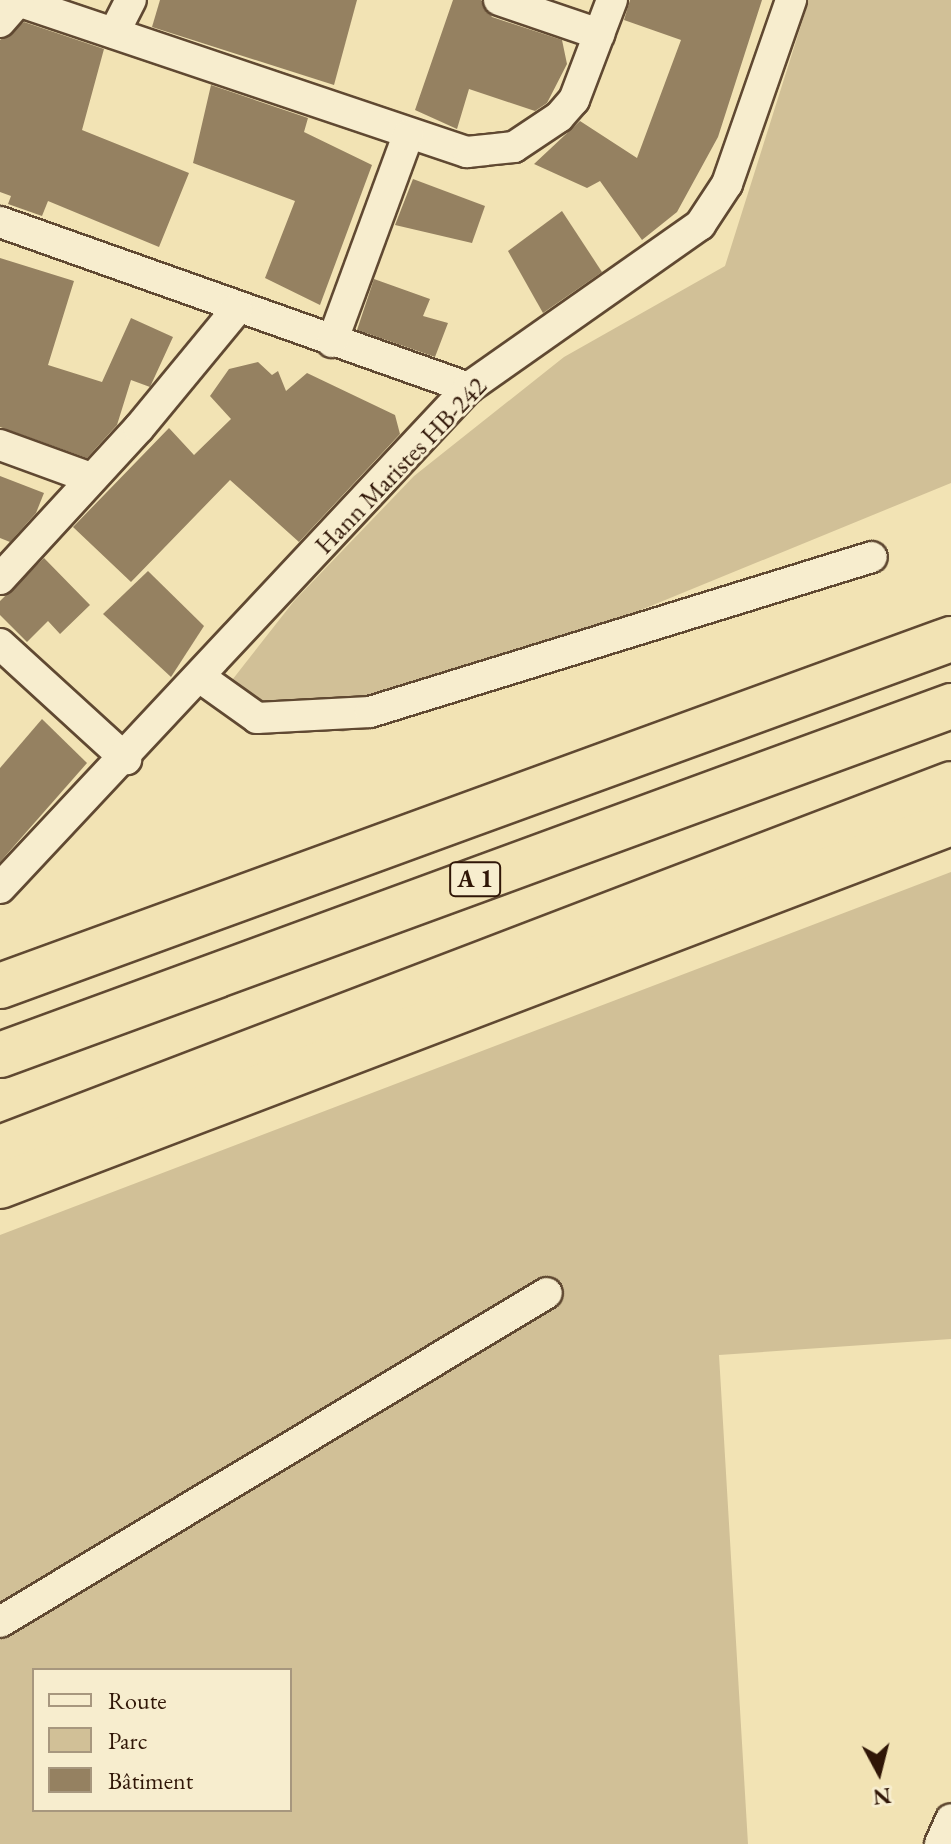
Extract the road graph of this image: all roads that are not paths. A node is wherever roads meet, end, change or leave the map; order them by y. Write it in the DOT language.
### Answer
graph roads {
  1 [pos="18,0"];
  2 [pos="131,0"];
  3 [pos="499,0"];
  4 [pos="612,0"];
  5 [pos="791,0"];
  6 [pos="0,22"];
  7 [pos="114,33"];
  8 [pos="599,34"];
  9 [pos="408,135"];
  10 [pos="0,222"];
  11 [pos="237,309"];
  12 [pos="332,342"];
  13 [pos="468,388"];
  14 [pos="0,445"];
  15 [pos="88,477"];
  16 [pos="872,557"];
  17 [pos="0,579"];
  18 [pos="951,639"];
  19 [pos="0,644"];
  20 [pos="201,678"];
  21 [pos="951,706"];
  22 [pos="126,759"];
  23 [pos="951,784"];
  24 [pos="951,823"];
  25 [pos="0,888"];
  26 [pos="0,986"];
  27 [pos="0,1055"];
  28 [pos="0,1148"];
  29 [pos="0,1186"];
  30 [pos="547,1293"];
  31 [pos="0,1622"];
  32 [pos="951,1819"];
  33 [pos="940,1844"];
  1 -- 6 [label="street"];
  1 -- 7 [label="street"];
  2 -- 7 [label="street"];
  3 -- 8 [label="street"];
  4 -- 8 [label="street"];
  5 -- 13 [label="street, Hann Maristes HB-242"];
  7 -- 9 [label="street"];
  8 -- 9 [label="street"];
  9 -- 12 [label="street"];
  10 -- 11 [label="street"];
  11 -- 12 [label="street"];
  11 -- 15 [label="street"];
  12 -- 13 [label="street"];
  13 -- 20 [label="street, Hann Maristes HB-242"];
  14 -- 15 [label="street"];
  15 -- 17 [label="street"];
  16 -- 20 [label="street"];
  18 -- 26 [label="highway, A 1"];
  19 -- 22 [label="street"];
  20 -- 22 [label="street, Hann Maristes HB-242"];
  21 -- 27 [label="highway, A 1"];
  22 -- 25 [label="street, Hann Maristes HB-242"];
  23 -- 28 [label="highway"];
  24 -- 29 [label="highway"];
  30 -- 31 [label="street"];
  32 -- 33 [label="street"];
}
